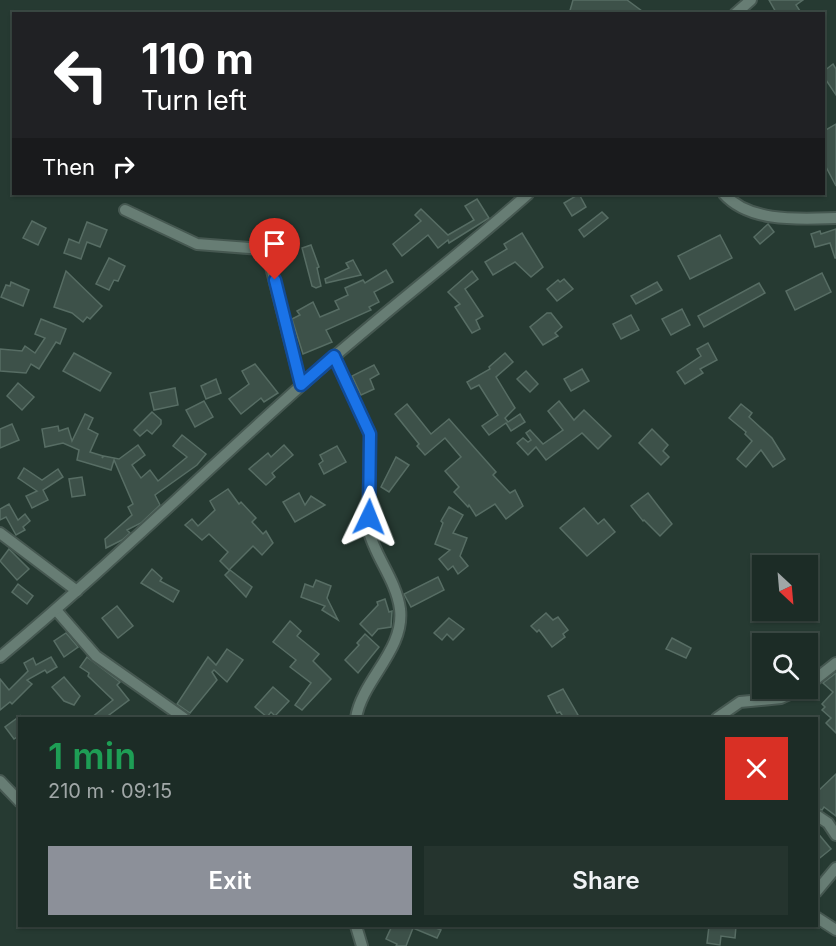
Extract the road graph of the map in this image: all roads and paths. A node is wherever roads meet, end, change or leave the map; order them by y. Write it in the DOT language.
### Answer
graph roads {
  1 [pos="751,0"];
  2 [pos="737,12"];
  3 [pos="527,195"];
  4 [pos="725,195"];
  5 [pos="125,210"];
  6 [pos="836,219"];
  7 [pos="334,356"];
  8 [pos="301,385"];
  9 [pos="0,533"];
  10 [pos="77,591"];
  11 [pos="56,610"];
  12 [pos="0,657"];
  13 [pos="836,663"];
  14 [pos="818,677"];
  15 [pos="771,699"];
  16 [pos="183,717"];
  17 [pos="356,717"];
  18 [pos="718,717"];
  19 [pos="0,781"];
  20 [pos="18,800"];
  21 [pos="818,816"];
  22 [pos="836,835"];
  23 [pos="836,868"];
  24 [pos="818,889"];
  25 [pos="818,918"];
  26 [pos="356,927"];
  27 [pos="836,930"];
  28 [pos="362,946"];
  1 -- 2 [label="street"];
  3 -- 7 [label="street"];
  4 -- 6 [label="street"];
  5 -- 8 [label="street"];
  7 -- 8 [label="street"];
  7 -- 17 [label="street"];
  8 -- 10 [label="street"];
  9 -- 10 [label="street"];
  10 -- 11 [label="street"];
  11 -- 12 [label="street"];
  11 -- 16 [label="street"];
  13 -- 14 [label="street"];
  15 -- 18 [label="street"];
  19 -- 20 [label="street"];
  21 -- 22 [label="street"];
  23 -- 24 [label="street"];
  25 -- 27 [label="street"];
  26 -- 28 [label="street"];
}
